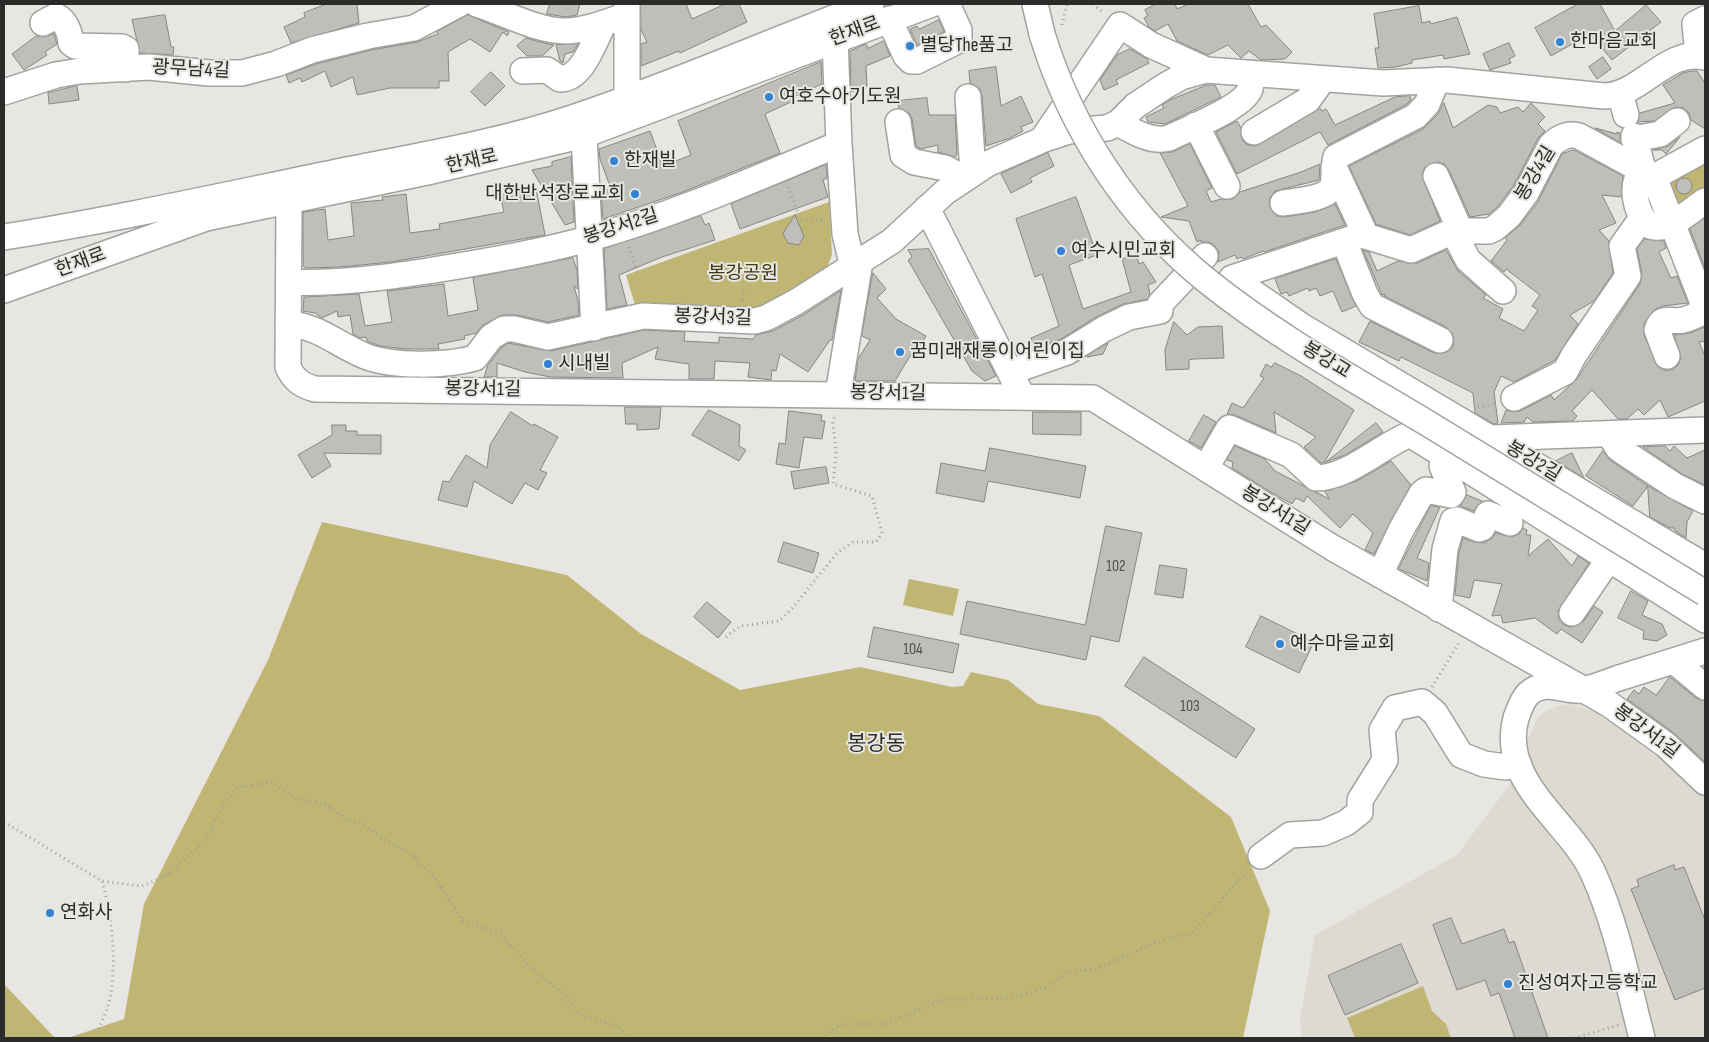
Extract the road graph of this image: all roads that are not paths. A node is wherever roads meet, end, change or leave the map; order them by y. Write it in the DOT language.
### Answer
graph roads {
  1 [pos="459,4"];
  2 [pos="477,4"];
  3 [pos="932,4"];
  4 [pos="947,4"];
  5 [pos="1035,4"];
  6 [pos="627,9"];
  7 [pos="880,11"];
  8 [pos="43,23"];
  9 [pos="604,23"];
  10 [pos="835,38"];
  11 [pos="1697,39"];
  12 [pos="126,69"];
  13 [pos="1206,70"];
  14 [pos="523,71"];
  15 [pos="1251,74"];
  16 [pos="1323,79"];
  17 [pos="1437,80"];
  18 [pos="4,92"];
  19 [pos="968,97"];
  20 [pos="627,98"];
  21 [pos="1629,121"];
  22 [pos="1678,121"];
  23 [pos="898,122"];
  24 [pos="1112,125"];
  25 [pos="1196,125"];
  26 [pos="1254,132"];
  27 [pos="584,135"];
  28 [pos="1042,140"];
  29 [pos="839,144"];
  30 [pos="1705,149"];
  31 [pos="1334,167"];
  32 [pos="1649,173"];
  33 [pos="968,175"];
  34 [pos="1436,176"];
  35 [pos="1227,186"];
  36 [pos="1705,200"];
  37 [pos="289,201"];
  38 [pos="1284,203"];
  39 [pos="927,208"];
  40 [pos="1642,218"];
  41 [pos="1671,224"];
  42 [pos="1456,230"];
  43 [pos="4,237"];
  44 [pos="590,238"];
  45 [pos="1355,238"];
  46 [pos="1205,256"];
  47 [pos="857,264"];
  48 [pos="288,282"];
  49 [pos="4,290"];
  50 [pos="1503,291"];
  51 [pos="1705,310"];
  52 [pos="288,323"];
  53 [pos="594,328"];
  54 [pos="1440,340"];
  55 [pos="1668,356"];
  56 [pos="1024,367"];
  57 [pos="838,394"];
  58 [pos="1022,396"];
  59 [pos="1514,398"];
  60 [pos="1705,430"];
  61 [pos="1610,435"];
  62 [pos="1492,438"];
  63 [pos="1447,457"];
  64 [pos="1206,468"];
  65 [pos="1470,471"];
  66 [pos="1705,502"];
  67 [pos="1510,523"];
  68 [pos="1609,559"];
  69 [pos="1705,566"];
  70 [pos="1380,575"];
  71 [pos="1705,593"];
  72 [pos="1439,609"];
  73 [pos="1572,613"];
  74 [pos="1705,620"];
  75 [pos="1705,651"];
  76 [pos="1674,661"];
  77 [pos="1705,687"];
  78 [pos="1582,690"];
  79 [pos="1519,765"];
  80 [pos="1705,782"];
  81 [pos="1261,856"];
  82 [pos="1640,1029"];
  1 -- 12 [label="street, 광무남4길"];
  2 -- 9 [label="street"];
  3 -- 7 [label="street, 한재로"];
  4 -- 7 [label="street"];
  5 -- 71 [label="street, 봉강교, bridge"];
  6 -- 9 [label="street"];
  6 -- 20 [label="street"];
  7 -- 10 [label="street, 한재로"];
  7 -- 20 [label="street, 한재로"];
  8 -- 12 [label="street"];
  9 -- 14 [label="street"];
  10 -- 27 [label="street, 한재로"];
  10 -- 29 [label="street"];
  11 -- 21 [label="street"];
  12 -- 18 [label="street, 광무남4길"];
  13 -- 15 [label="street"];
  13 -- 24 [label="street"];
  13 -- 28 [label="street"];
  15 -- 16 [label="street"];
  15 -- 25 [label="street"];
  16 -- 17 [label="street"];
  16 -- 26 [label="street"];
  17 -- 21 [label="street"];
  17 -- 31 [label="street"];
  19 -- 33 [label="street"];
  20 -- 43 [label="street, 한재로"];
  21 -- 22 [label="street"];
  21 -- 32 [label="street"];
  23 -- 33 [label="street"];
  24 -- 25 [label="street"];
  24 -- 28 [label="street, 봉강서3길"];
  25 -- 35 [label="street"];
  27 -- 37 [label="street, 한재로"];
  27 -- 44 [label="street"];
  28 -- 33 [label="street, 봉강서3길"];
  29 -- 44 [label="street, 봉강서2길"];
  29 -- 47 [label="street"];
  30 -- 32 [label="street"];
  31 -- 38 [label="street"];
  31 -- 45 [label="street"];
  32 -- 40 [label="street"];
  32 -- 41 [label="street"];
  32 -- 42 [label="street, 봉강4길"];
  33 -- 39 [label="street, 봉강서3길"];
  34 -- 42 [label="street"];
  36 -- 41 [label="street"];
  37 -- 48 [label="street, 봉강서1길"];
  37 -- 49 [label="street, 한재로"];
  39 -- 47 [label="street, 봉강서3길"];
  39 -- 58 [label="street"];
  40 -- 41 [label="street"];
  40 -- 59 [label="street"];
  41 -- 51 [label="street"];
  42 -- 45 [label="street, 봉강4길"];
  42 -- 50 [label="street"];
  44 -- 48 [label="street, 봉강서2길"];
  44 -- 53 [label="street"];
  45 -- 54 [label="street"];
  45 -- 62 [label="street"];
  46 -- 56 [label="street"];
  47 -- 53 [label="street, 봉강서3길"];
  47 -- 57 [label="street"];
  48 -- 52 [label="street, 봉강서1길"];
  51 -- 55 [label="street"];
  52 -- 53 [label="street, 봉강서3길"];
  52 -- 57 [label="street, 봉강서1길"];
  57 -- 58 [label="street, 봉강서1길"];
  58 -- 64 [label="street, 봉강서1길"];
  60 -- 61 [label="street, 봉강2길"];
  61 -- 62 [label="street, 봉강2길"];
  61 -- 66 [label="street"];
  62 -- 65 [label="street"];
  62 -- 69 [label="street, 봉강2길"];
  63 -- 64 [label="street"];
  63 -- 65 [label="street"];
  63 -- 70 [label="street"];
  64 -- 70 [label="street, 봉강서1길"];
  65 -- 68 [label="street"];
  67 -- 72 [label="street"];
  68 -- 73 [label="street"];
  68 -- 74 [label="street"];
  70 -- 72 [label="street, 봉강서1길"];
  72 -- 78 [label="street, 봉강서1길"];
  75 -- 76 [label="street, 봉강서1길"];
  76 -- 77 [label="street"];
  76 -- 78 [label="street, 봉강서1길"];
  78 -- 79 [label="street"];
  78 -- 80 [label="street, 봉강서1길"];
  79 -- 81 [label="street"];
  79 -- 82 [label="street"];
}
